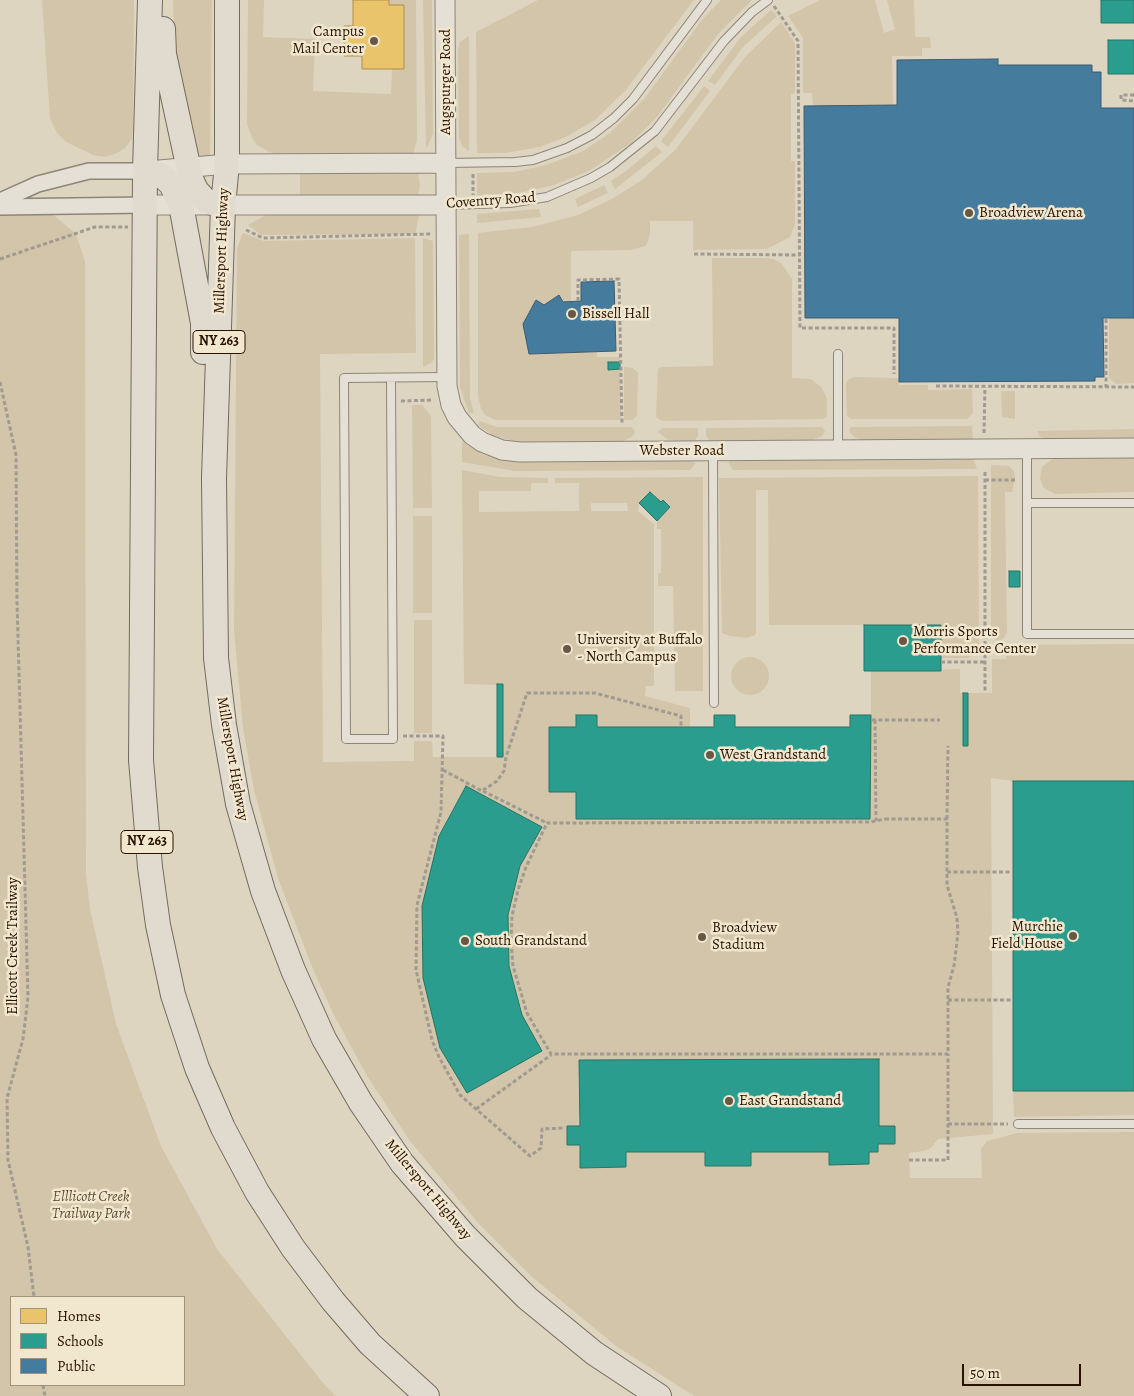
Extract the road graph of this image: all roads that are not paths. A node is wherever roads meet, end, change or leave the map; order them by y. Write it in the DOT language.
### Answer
graph roads {
  1 [pos="150,0"];
  2 [pos="161,0"];
  3 [pos="226,0"];
  4 [pos="445,0"];
  5 [pos="707,0"];
  6 [pos="769,0"];
  7 [pos="446,163"];
  8 [pos="227,164"];
  9 [pos="189,169"];
  10 [pos="145,171"];
  11 [pos="0,201"];
  12 [pos="146,205"];
  13 [pos="181,205"];
  14 [pos="446,205"];
  15 [pos="223,206"];
  16 [pos="0,207"];
  17 [pos="838,354"];
  18 [pos="446,377"];
  19 [pos="391,378"];
  20 [pos="1134,448"];
  21 [pos="1027,449"];
  22 [pos="713,450"];
  23 [pos="838,450"];
  24 [pos="214,478"];
  25 [pos="1027,503"];
  26 [pos="1134,503"];
  27 [pos="1134,634"];
  28 [pos="714,703"];
  29 [pos="1018,1124"];
  30 [pos="1134,1124"];
  31 [pos="427,1396"];
  32 [pos="659,1396"];
  1 -- 10 [label="main road, NY 263"];
  2 -- 9 [label="main road"];
  3 -- 8 [label="main road, Millersport Highway / NY 263"];
  4 -- 7 [label="street, Augspurger Road"];
  5 -- 7 [label="lane"];
  6 -- 14 [label="lane, Coventry Road"];
  7 -- 8 [label="street"];
  7 -- 14 [label="street, Augspurger Road"];
  8 -- 9 [label="street"];
  8 -- 15 [label="main road, Millersport Highway / NY 263"];
  9 -- 10 [label="street"];
  9 -- 15 [label="main road"];
  10 -- 11 [label="street"];
  10 -- 12 [label="main road, NY 263"];
  10 -- 13 [label="main road"];
  12 -- 13 [label="street, Coventry Road"];
  12 -- 16 [label="street"];
  12 -- 31 [label="main road, NY 263"];
  13 -- 15 [label="street, Coventry Road"];
  13 -- 24 [label="main road"];
  14 -- 15 [label="street, Coventry Road"];
  14 -- 18 [label="street, Webster Road"];
  15 -- 24 [label="main road, Millersport Highway / NY 263"];
  17 -- 23 [label="lane"];
  18 -- 19 [label="lane"];
  18 -- 22 [label="street, Webster Road"];
  19 -- 19 [label="lane"];
  20 -- 21 [label="street, Webster Road"];
  21 -- 23 [label="street, Webster Road"];
  21 -- 25 [label="lane"];
  22 -- 23 [label="street, Webster Road"];
  22 -- 28 [label="lane"];
  24 -- 32 [label="main road, Millersport Highway / NY 263"];
  25 -- 26 [label="lane"];
  25 -- 27 [label="lane"];
  29 -- 30 [label="lane"];
}
